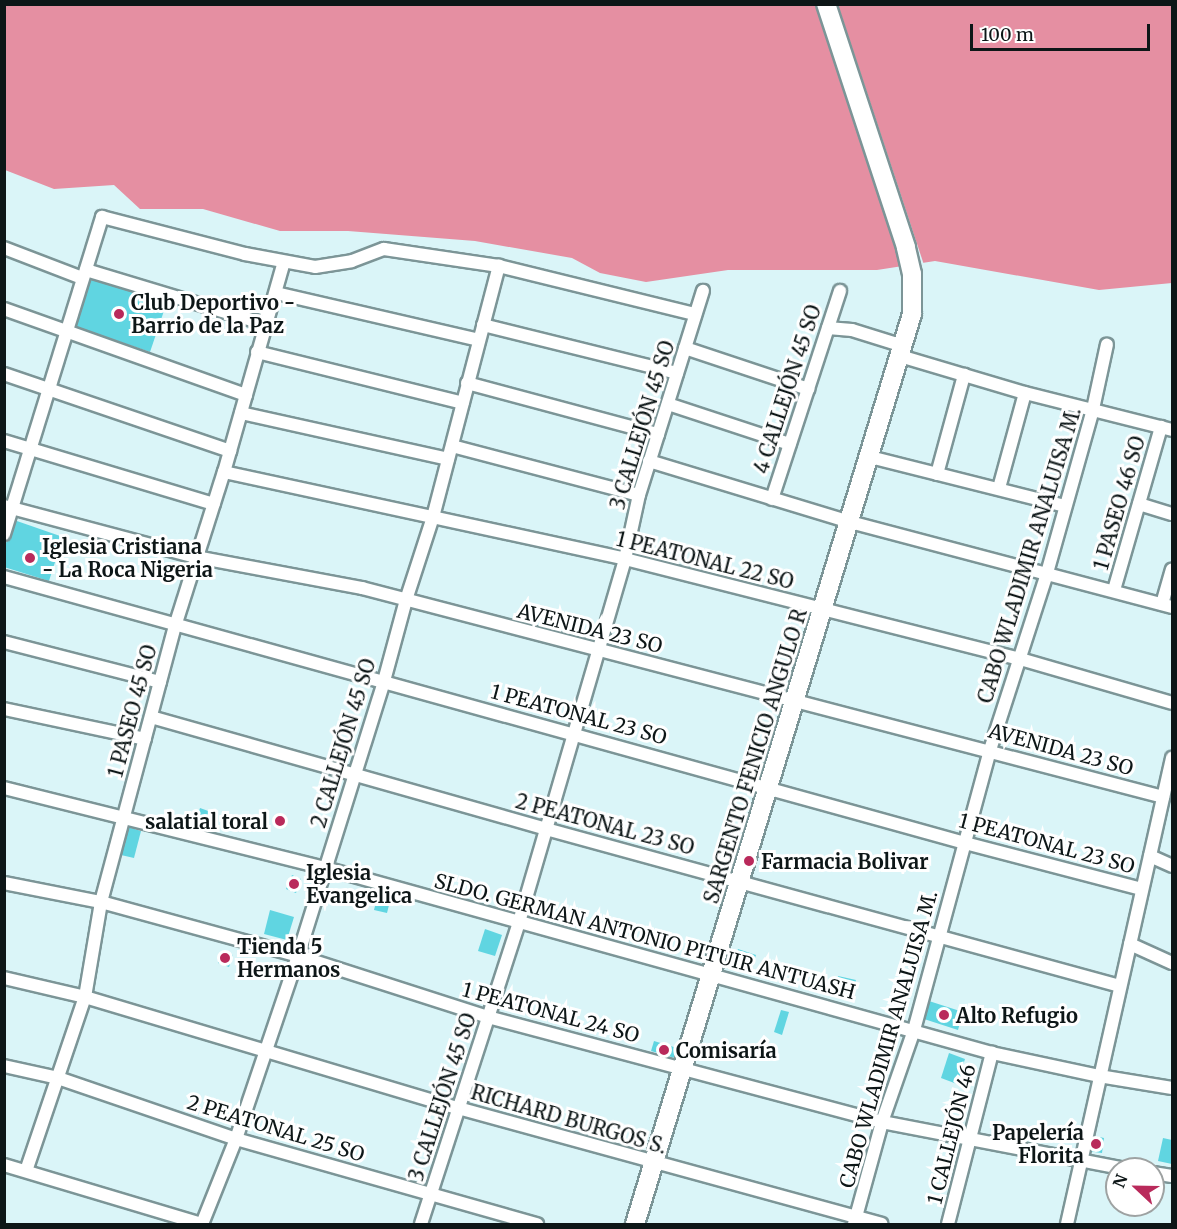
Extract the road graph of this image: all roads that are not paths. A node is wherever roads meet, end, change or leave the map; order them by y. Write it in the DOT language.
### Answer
graph roads {
  1 [pos="826,4"];
  2 [pos="4,248"];
  3 [pos="284,262"];
  4 [pos="499,266"];
  5 [pos="84,274"];
  6 [pos="702,291"];
  7 [pos="840,291"];
  8 [pos="276,293"];
  9 [pos="4,309"];
  10 [pos="695,314"];
  11 [pos="265,324"];
  12 [pos="483,325"];
  13 [pos="828,328"];
  14 [pos="65,331"];
  15 [pos="479,340"];
  16 [pos="1107,344"];
  17 [pos="685,348"];
  18 [pos="902,351"];
  19 [pos="256,352"];
  20 [pos="677,373"];
  21 [pos="4,374"];
  22 [pos="964,375"];
  23 [pos="467,383"];
  24 [pos="808,388"];
  25 [pos="48,390"];
  26 [pos="1026,393"];
  27 [pos="246,395"];
  28 [pos="463,403"];
  29 [pos="668,404"];
  30 [pos="1093,409"];
  31 [pos="241,413"];
  32 [pos="1167,429"];
  33 [pos="658,434"];
  34 [pos="4,441"];
  35 [pos="790,444"];
  36 [pos="452,446"];
  37 [pos="31,449"];
  38 [pos="230,451"];
  39 [pos="870,457"];
  40 [pos="448,459"];
  41 [pos="650,461"];
  42 [pos="224,472"];
  43 [pos="937,474"];
  44 [pos="999,488"];
  45 [pos="639,495"];
  46 [pos="772,499"];
  47 [pos="214,504"];
  48 [pos="1139,504"];
  49 [pos="1065,506"];
  50 [pos="9,508"];
  51 [pos="1173,514"];
  52 [pos="433,517"];
  53 [pos="850,522"];
  54 [pos="4,534"];
  55 [pos="196,557"];
  56 [pos="625,559"];
  57 [pos="1173,569"];
  58 [pos="1047,573"];
  59 [pos="4,577"];
  60 [pos="1114,590"];
  61 [pos="406,600"];
  62 [pos="1167,605"];
  63 [pos="823,610"];
  64 [pos="176,623"];
  65 [pos="4,642"];
  66 [pos="598,650"];
  67 [pos="1020,659"];
  68 [pos="384,681"];
  69 [pos="160,682"];
  70 [pos="795,700"];
  71 [pos="1173,703"];
  72 [pos="4,709"];
  73 [pos="151,717"];
  74 [pos="574,733"];
  75 [pos="145,739"];
  76 [pos="990,750"];
  77 [pos="1173,758"];
  78 [pos="353,776"];
  79 [pos="1170,779"];
  80 [pos="769,787"];
  81 [pos="4,788"];
  82 [pos="1163,797"];
  83 [pos="124,817"];
  84 [pos="546,829"];
  85 [pos="964,843"];
  86 [pos="1150,856"];
  87 [pos="1173,867"];
  88 [pos="325,868"];
  89 [pos="740,880"];
  90 [pos="4,883"];
  91 [pos="1142,889"];
  92 [pos="101,902"];
  93 [pos="519,922"];
  94 [pos="940,934"];
  95 [pos="1130,944"];
  96 [pos="298,956"];
  97 [pos="1173,963"];
  98 [pos="711,976"];
  99 [pos="4,978"];
  100 [pos="1120,986"];
  101 [pos="85,997"];
  102 [pos="488,1017"];
  103 [pos="914,1030"];
  104 [pos="265,1053"];
  105 [pos="992,1053"];
  106 [pos="4,1066"];
  107 [pos="683,1067"];
  108 [pos="1099,1076"];
  109 [pos="58,1078"];
  110 [pos="1173,1088"];
  111 [pos="458,1108"];
  112 [pos="882,1122"];
  113 [pos="970,1137"];
  114 [pos="236,1139"];
  115 [pos="1081,1161"];
  116 [pos="653,1164"];
  117 [pos="4,1165"];
  118 [pos="1105,1165"];
  119 [pos="26,1171"];
  120 [pos="431,1194"];
  121 [pos="855,1221"];
  122 [pos="202,1224"];
  123 [pos="421,1224"];
  124 [pos="537,1224"];
  125 [pos="635,1224"];
  126 [pos="881,1224"];
  127 [pos="948,1224"];
  128 [pos="1067,1224"];
  1 -- 18 [label="street, SARGENTO FENICIO ANGULO R"];
  2 -- 5 [label="street"];
  3 -- 4 [label="street"];
  3 -- 5 [label="street"];
  3 -- 8 [label="street, 1 PASEO 45 SO"];
  4 -- 10 [label="street"];
  4 -- 12 [label="street, 2 CALLEJÓN 45 SO"];
  5 -- 11 [label="street"];
  5 -- 14 [label="street"];
  6 -- 10 [label="street, 3 CALLEJÓN 45 SO"];
  7 -- 13 [label="street, 4 CALLEJÓN 45 SO"];
  8 -- 11 [label="street, 1 PASEO 45 SO"];
  8 -- 15 [label="street"];
  9 -- 14 [label="street"];
  10 -- 17 [label="street, 3 CALLEJÓN 45 SO"];
  11 -- 19 [label="street, 1 PASEO 45 SO"];
  12 -- 15 [label="street, 2 CALLEJÓN 45 SO"];
  12 -- 20 [label="street"];
  13 -- 18 [label="street"];
  13 -- 24 [label="street, 4 CALLEJÓN 45 SO"];
  14 -- 25 [label="street"];
  14 -- 27 [label="street"];
  15 -- 23 [label="street, 2 CALLEJÓN 45 SO"];
  16 -- 30 [label="street, CABO WLADIMIR ANALUISA M."];
  17 -- 20 [label="street, 3 CALLEJÓN 45 SO"];
  17 -- 24 [label="street"];
  18 -- 22 [label="street"];
  18 -- 39 [label="street, SARGENTO FENICIO ANGULO R"];
  19 -- 27 [label="street, 1 PASEO 45 SO"];
  19 -- 28 [label="street"];
  20 -- 29 [label="street, 3 CALLEJÓN 45 SO"];
  21 -- 25 [label="street"];
  22 -- 26 [label="street"];
  22 -- 43 [label="street"];
  23 -- 28 [label="street, 2 CALLEJÓN 45 SO"];
  23 -- 33 [label="street"];
  24 -- 35 [label="street, 4 CALLEJÓN 45 SO"];
  25 -- 37 [label="street"];
  25 -- 38 [label="street"];
  26 -- 30 [label="street"];
  26 -- 44 [label="street"];
  27 -- 31 [label="street, 1 PASEO 45 SO"];
  28 -- 36 [label="street, 2 CALLEJÓN 45 SO"];
  29 -- 33 [label="street, 3 CALLEJÓN 45 SO"];
  29 -- 35 [label="street"];
  30 -- 32 [label="street"];
  30 -- 49 [label="street, CABO WLADIMIR ANALUISA M."];
  31 -- 38 [label="street, 1 PASEO 45 SO"];
  31 -- 40 [label="street"];
  32 -- 48 [label="street, 1 PASEO 46 SO"];
  33 -- 41 [label="street, 3 CALLEJÓN 45 SO"];
  34 -- 37 [label="street"];
  35 -- 46 [label="street, 4 CALLEJÓN 45 SO"];
  36 -- 40 [label="street, 2 CALLEJÓN 45 SO"];
  36 -- 45 [label="street"];
  37 -- 47 [label="street"];
  37 -- 50 [label="street"];
  38 -- 42 [label="street, 1 PASEO 45 SO"];
  39 -- 43 [label="street"];
  39 -- 53 [label="street, SARGENTO FENICIO ANGULO R"];
  40 -- 52 [label="street, 2 CALLEJÓN 45 SO"];
  41 -- 45 [label="street, 3 CALLEJÓN 45 SO"];
  41 -- 46 [label="street"];
  42 -- 47 [label="street, 1 PASEO 45 SO"];
  42 -- 52 [label="street, 1 PEATONAL 22 SO"];
  43 -- 44 [label="street"];
  44 -- 49 [label="street"];
  45 -- 56 [label="street, 3 CALLEJÓN 45 SO"];
  46 -- 53 [label="street"];
  47 -- 55 [label="street, 1 PASEO 45 SO"];
  48 -- 51 [label="street"];
  48 -- 60 [label="street, 1 PASEO 46 SO"];
  49 -- 58 [label="street, CABO WLADIMIR ANALUISA M."];
  50 -- 54 [label="street"];
  50 -- 55 [label="street, AVENIDA 23 SO"];
  52 -- 56 [label="street, 1 PEATONAL 22 SO"];
  52 -- 61 [label="street, 2 CALLEJÓN 45 SO"];
  53 -- 58 [label="street"];
  53 -- 63 [label="street, SARGENTO FENICIO ANGULO R"];
  55 -- 61 [label="street, AVENIDA 23 SO"];
  55 -- 64 [label="street, 1 PASEO 45 SO"];
  56 -- 63 [label="street, 1 PEATONAL 22 SO"];
  56 -- 66 [label="street, 3 CALLEJÓN 45 SO"];
  57 -- 62 [label="street"];
  58 -- 60 [label="street"];
  58 -- 67 [label="street, CABO WLADIMIR ANALUISA M."];
  59 -- 64 [label="street, 1 PEATONAL 23 SO"];
  60 -- 62 [label="street"];
  61 -- 66 [label="street, AVENIDA 23 SO"];
  61 -- 68 [label="street, 2 CALLEJÓN 45 SO"];
  63 -- 67 [label="street, 1 PEATONAL 22 SO"];
  63 -- 70 [label="street, SARGENTO FENICIO ANGULO R"];
  64 -- 68 [label="street, 1 PEATONAL 23 SO"];
  64 -- 69 [label="street, 1 PASEO 45 SO"];
  65 -- 69 [label="street"];
  66 -- 70 [label="street, AVENIDA 23 SO"];
  66 -- 74 [label="street, 3 CALLEJÓN 45 SO"];
  67 -- 71 [label="street, 1 PEATONAL 22 SO"];
  67 -- 76 [label="street, CABO WLADIMIR ANALUISA M."];
  68 -- 74 [label="street, 1 PEATONAL 23 SO"];
  68 -- 78 [label="street, 2 CALLEJÓN 45 SO"];
  69 -- 73 [label="street, 1 PASEO 45 SO"];
  70 -- 76 [label="street, AVENIDA 23 SO"];
  70 -- 80 [label="street, SARGENTO FENICIO ANGULO R"];
  72 -- 75 [label="street"];
  73 -- 75 [label="street, 1 PASEO 45 SO"];
  73 -- 78 [label="street, 2 PEATONAL 23 SO"];
  74 -- 80 [label="street, 1 PEATONAL 23 SO"];
  74 -- 84 [label="street, 3 CALLEJÓN 45 SO"];
  75 -- 83 [label="street, 1 PASEO 45 SO"];
  76 -- 82 [label="street, AVENIDA 23 SO"];
  76 -- 85 [label="street, CABO WLADIMIR ANALUISA M."];
  77 -- 79 [label="street"];
  78 -- 84 [label="street, 2 PEATONAL 23 SO"];
  78 -- 88 [label="street, 2 CALLEJÓN 45 SO"];
  79 -- 82 [label="street"];
  80 -- 85 [label="street, 1 PEATONAL 23 SO"];
  80 -- 89 [label="street, SARGENTO FENICIO ANGULO R"];
  81 -- 83 [label="street, SLDO. GERMAN ANTONIO PITUIR ANTUASH"];
  82 -- 86 [label="street"];
  83 -- 88 [label="street, SLDO. GERMAN ANTONIO PITUIR ANTUASH"];
  83 -- 92 [label="street, 1 PASEO 45 SO"];
  84 -- 89 [label="street, 2 PEATONAL 23 SO"];
  84 -- 93 [label="street, 3 CALLEJÓN 45 SO"];
  85 -- 91 [label="street, 1 PEATONAL 23 SO"];
  85 -- 94 [label="street, CABO WLADIMIR ANALUISA M."];
  86 -- 87 [label="street, 1 PEATONAL 23 SO"];
  86 -- 91 [label="street"];
  88 -- 93 [label="street, SLDO. GERMAN ANTONIO PITUIR ANTUASH"];
  88 -- 96 [label="street, 2 CALLEJÓN 45 SO"];
  89 -- 94 [label="street, 2 PEATONAL 23 SO"];
  89 -- 98 [label="street, SARGENTO FENICIO ANGULO R"];
  90 -- 92 [label="street, 1 PEATONAL 24 SO"];
  91 -- 95 [label="street"];
  92 -- 96 [label="street, 1 PEATONAL 24 SO"];
  92 -- 101 [label="street, 1 PASEO 45 SO"];
  93 -- 98 [label="street, SLDO. GERMAN ANTONIO PITUIR ANTUASH"];
  93 -- 102 [label="street, 3 CALLEJÓN 45 SO"];
  94 -- 100 [label="street, 2 PEATONAL 23 SO"];
  94 -- 103 [label="street, CABO WLADIMIR ANALUISA M."];
  95 -- 97 [label="street"];
  95 -- 100 [label="street"];
  96 -- 102 [label="street, 1 PEATONAL 24 SO"];
  96 -- 104 [label="street, 2 CALLEJÓN 45 SO"];
  98 -- 103 [label="street, SLDO. GERMAN ANTONIO PITUIR ANTUASH"];
  98 -- 107 [label="street, SARGENTO FENICIO ANGULO R"];
  99 -- 101 [label="street, RICHARD BURGOS S."];
  100 -- 108 [label="street"];
  101 -- 104 [label="street, RICHARD BURGOS S."];
  101 -- 109 [label="street, 1 PASEO 45 SO"];
  102 -- 107 [label="street, 1 PEATONAL 24 SO"];
  102 -- 111 [label="street, 3 CALLEJÓN 45 SO"];
  103 -- 105 [label="street, SLDO. GERMAN ANTONIO PITUIR ANTUASH"];
  103 -- 112 [label="street, CABO WLADIMIR ANALUISA M."];
  104 -- 111 [label="street, RICHARD BURGOS S."];
  104 -- 114 [label="street, 2 CALLEJÓN 45 SO"];
  105 -- 108 [label="street, SLDO. GERMAN ANTONIO PITUIR ANTUASH"];
  105 -- 113 [label="street, 1 CALLEJÓN 46"];
  106 -- 109 [label="street, 2 PEATONAL 25 SO"];
  107 -- 112 [label="street, 1 PEATONAL 24 SO"];
  107 -- 116 [label="street, SARGENTO FENICIO ANGULO R"];
  108 -- 110 [label="street, SLDO. GERMAN ANTONIO PITUIR ANTUASH"];
  108 -- 115 [label="street"];
  109 -- 114 [label="street, 2 PEATONAL 25 SO"];
  109 -- 119 [label="street, 1 PASEO 45 SO"];
  111 -- 116 [label="street, RICHARD BURGOS S."];
  111 -- 120 [label="street, 3 CALLEJÓN 45 SO"];
  112 -- 113 [label="street, 1 PEATONAL 24 SO"];
  112 -- 121 [label="street, CABO WLADIMIR ANALUISA M."];
  113 -- 115 [label="street, 1 PEATONAL 24 SO"];
  113 -- 127 [label="street, 1 CALLEJÓN 46"];
  114 -- 120 [label="street, 2 PEATONAL 25 SO"];
  114 -- 122 [label="street, 2 CALLEJÓN 45 SO"];
  115 -- 118 [label="street, 1 PEATONAL 24 SO"];
  115 -- 128 [label="street"];
  116 -- 121 [label="street, RICHARD BURGOS S."];
  116 -- 125 [label="street, SARGENTO FENICIO ANGULO R"];
  117 -- 119 [label="street"];
  119 -- 122 [label="street"];
  120 -- 123 [label="street, 3 CALLEJÓN 45 SO"];
  120 -- 124 [label="street, 2 PEATONAL 25 SO"];
  121 -- 126 [label="street, RICHARD BURGOS S."];
}
